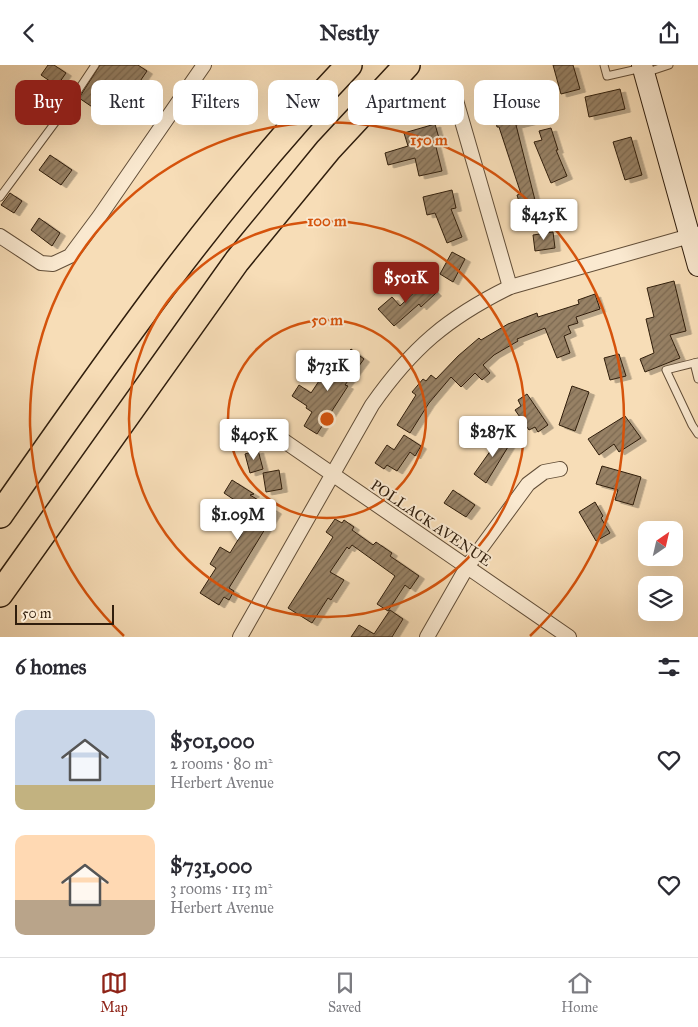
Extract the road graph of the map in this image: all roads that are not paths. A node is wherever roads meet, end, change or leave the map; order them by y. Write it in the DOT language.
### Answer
graph roads {
  1 [pos="96,65"];
  2 [pos="204,65"];
  3 [pos="349,65"];
  4 [pos="407,65"];
  5 [pos="604,65"];
  6 [pos="669,65"];
  7 [pos="643,69"];
  8 [pos="463,125"];
  9 [pos="0,197"];
  10 [pos="694,234"];
  11 [pos="0,236"];
  12 [pos="698,266"];
  13 [pos="510,287"];
  14 [pos="696,362"];
  15 [pos="698,379"];
  16 [pos="698,434"];
  17 [pos="274,435"];
  18 [pos="560,469"];
  19 [pos="331,475"];
  20 [pos="0,515"];
  21 [pos="467,567"];
  22 [pos="0,594"];
  23 [pos="240,637"];
  24 [pos="427,637"];
  25 [pos="570,637"];
  1 -- 9 [label="lane"];
  2 -- 11 [label="street"];
  3 -- 20 [label="highway"];
  4 -- 22 [label="highway"];
  5 -- 7 [label="lane"];
  6 -- 7 [label="lane"];
  7 -- 10 [label="street"];
  8 -- 13 [label="street"];
  10 -- 12 [label="street"];
  10 -- 13 [label="street"];
  13 -- 19 [label="street"];
  14 -- 15 [label="lane"];
  14 -- 16 [label="lane"];
  17 -- 19 [label="street, POLLACK AVENUE"];
  18 -- 21 [label="street"];
  19 -- 21 [label="street, POLLACK AVENUE"];
  19 -- 23 [label="street"];
  21 -- 24 [label="street"];
  21 -- 25 [label="street, POLLACK AVENUE"];
}
